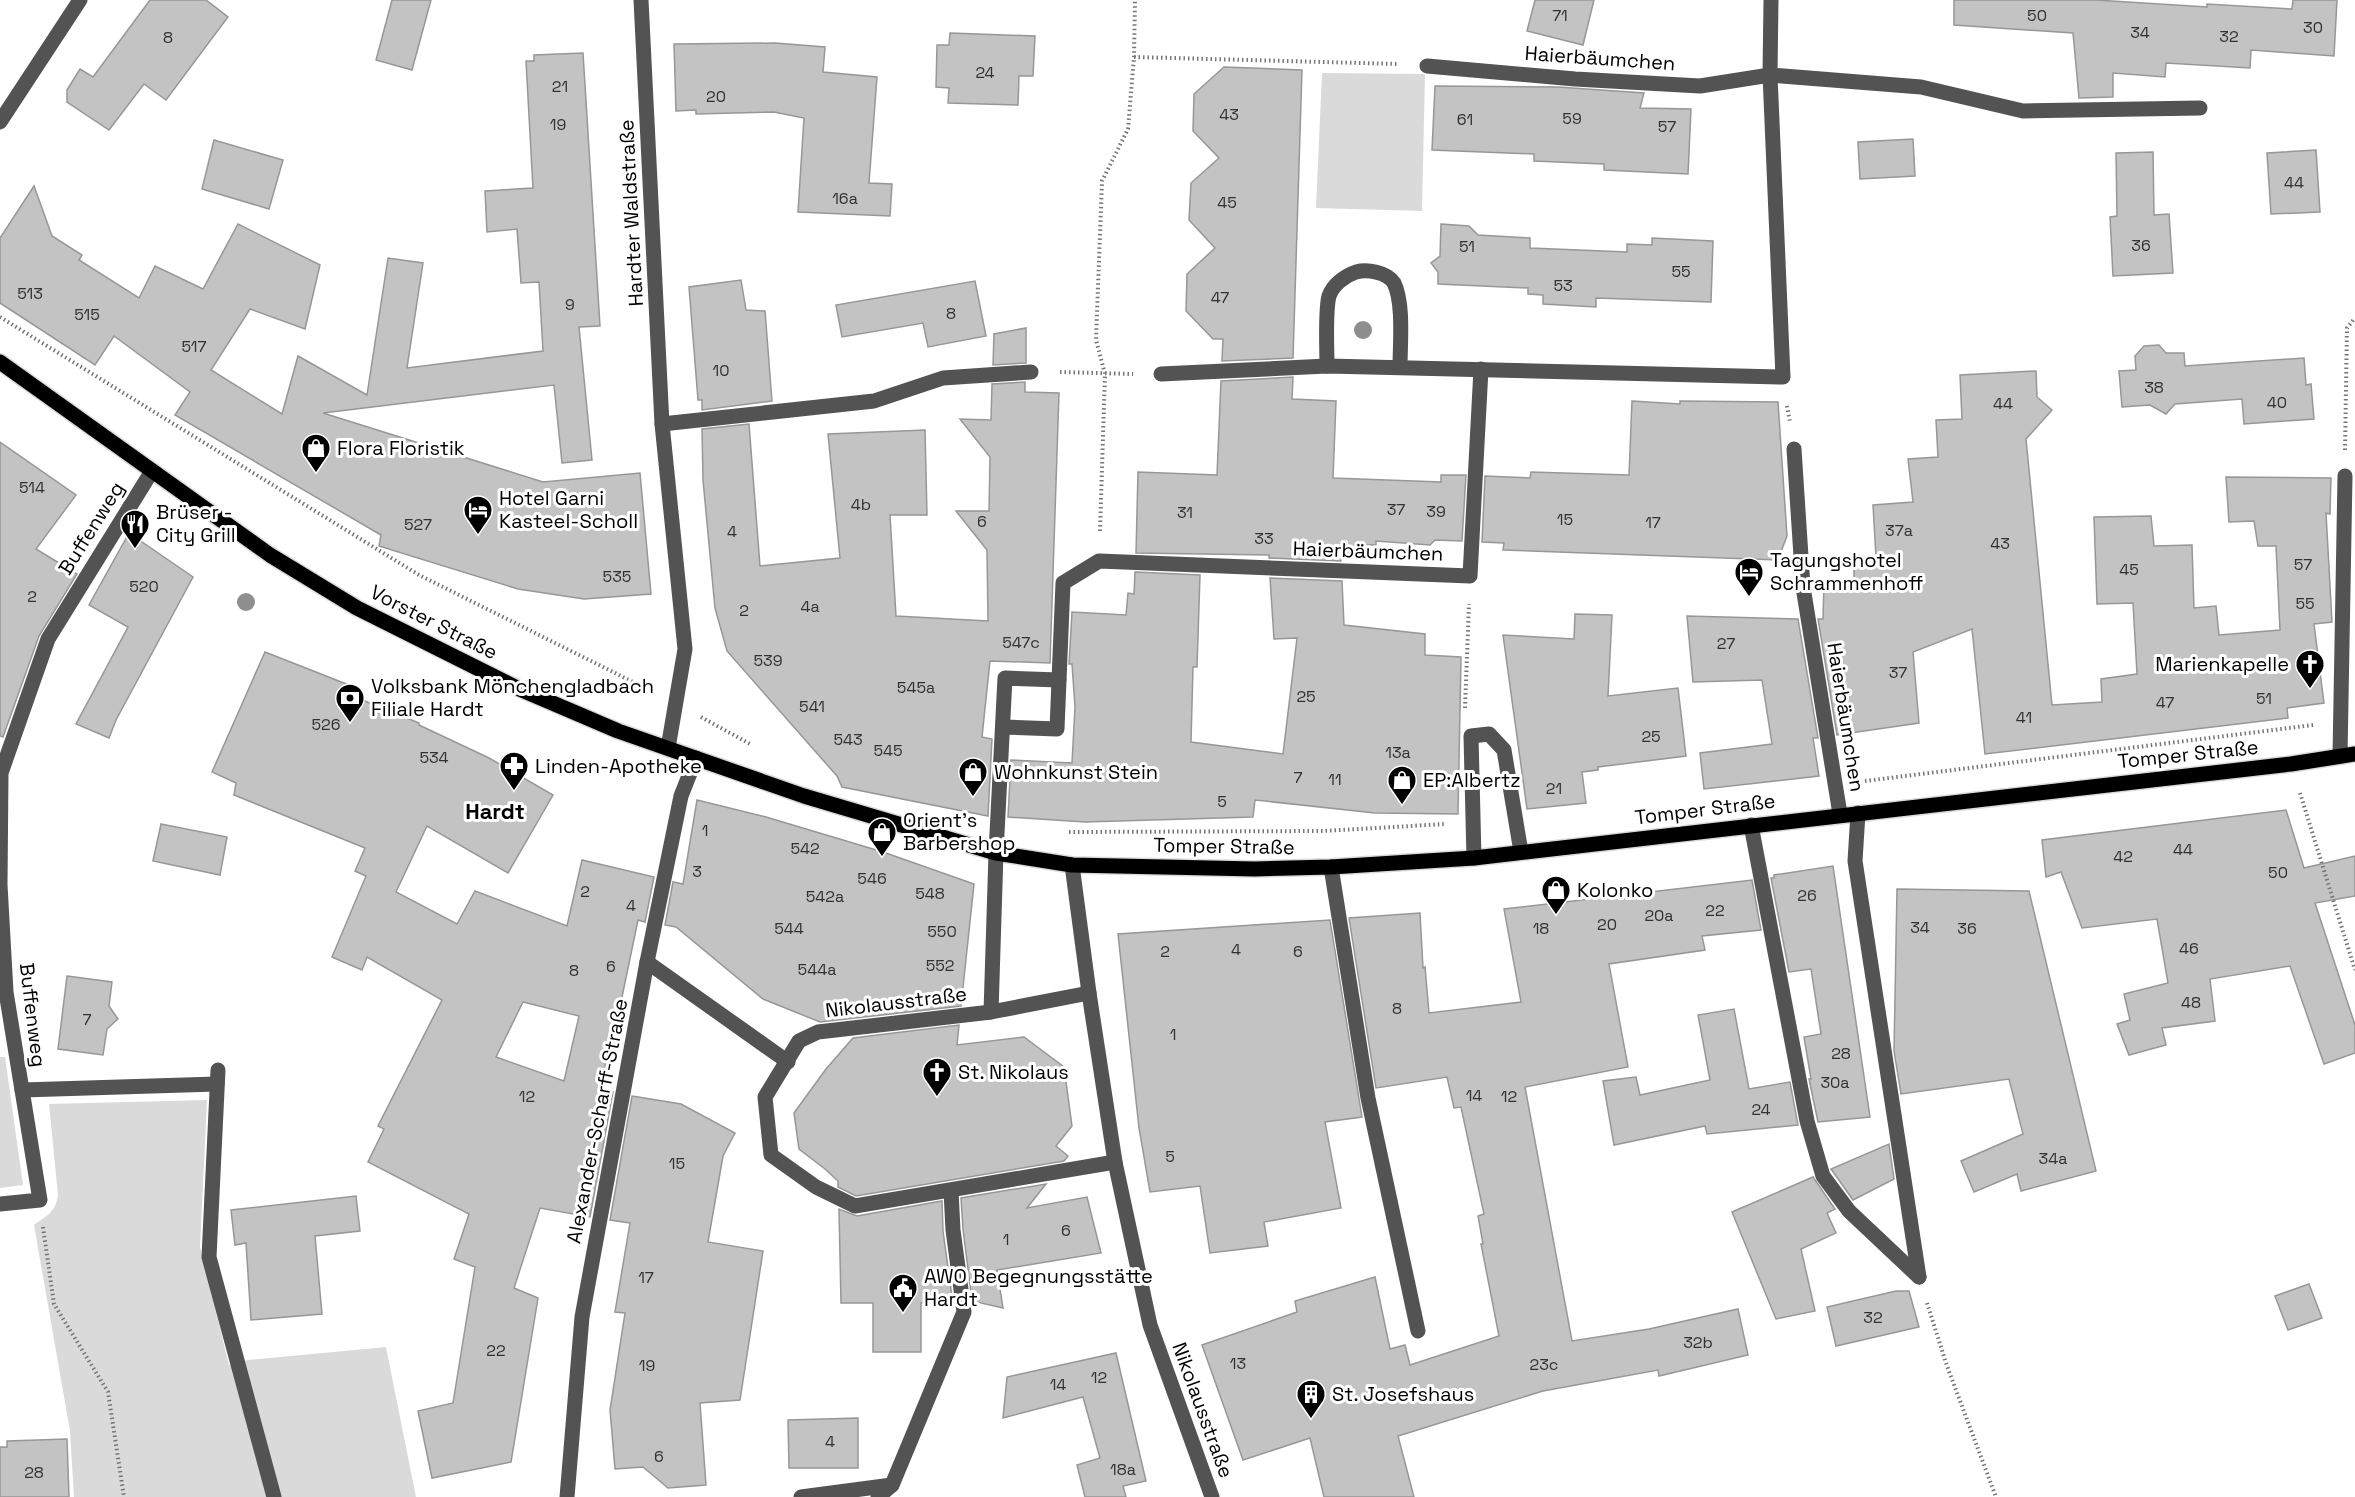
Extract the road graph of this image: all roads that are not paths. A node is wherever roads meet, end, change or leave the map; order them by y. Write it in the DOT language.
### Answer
graph roads {
  1 [pos="80,0"];
  2 [pos="641,0"];
  3 [pos="1771,0"];
  4 [pos="1427,66"];
  5 [pos="1770,75"];
  6 [pos="2200,108"];
  7 [pos="0,122"];
  8 [pos="0,362"];
  9 [pos="1327,366"];
  10 [pos="1400,367"];
  11 [pos="1481,369"];
  12 [pos="1030,372"];
  13 [pos="1161,374"];
  14 [pos="662,424"];
  15 [pos="1794,449"];
  16 [pos="152,471"];
  17 [pos="2345,476"];
  18 [pos="1059,680"];
  19 [pos="1003,727"];
  20 [pos="668,748"];
  21 [pos="2348,755"];
  22 [pos="696,758"];
  23 [pos="1858,813"];
  24 [pos="1840,814"];
  25 [pos="1751,825"];
  26 [pos="1521,852"];
  27 [pos="996,853"];
  28 [pos="1474,858"];
  29 [pos="1072,865"];
  30 [pos="1331,867"];
  31 [pos="647,962"];
  32 [pos="1089,993"];
  33 [pos="991,1012"];
  34 [pos="788,1062"];
  35 [pos="21,1089"];
  36 [pos="1115,1162"];
  37 [pos="951,1191"];
  38 [pos="0,1204"];
  39 [pos="1419,1331"];
  40 [pos="892,1485"];
  41 [pos="274,1497"];
  42 [pos="567,1497"];
  43 [pos="801,1497"];
  44 [pos="878,1497"];
  45 [pos="1212,1497"];
  1 -- 7 [label="street"];
  2 -- 14 [label="street, Hardter Waldstraße"];
  3 -- 5 [label="street"];
  4 -- 5 [label="street, Haierbäumchen"];
  5 -- 6 [label="street, Haierbäumchen"];
  5 -- 11 [label="street"];
  8 -- 16 [label="main road, Vorster Straße"];
  9 -- 10 [label="street"];
  9 -- 10 [label="street"];
  9 -- 13 [label="street"];
  10 -- 11 [label="street"];
  11 -- 18 [label="street, Haierbäumchen"];
  12 -- 14 [label="street"];
  14 -- 20 [label="street, Hardter Waldstraße"];
  15 -- 24 [label="street, Haierbäumchen"];
  16 -- 20 [label="main road, Vorster Straße"];
  16 -- 35 [label="street, Buffenweg"];
  17 -- 21 [label="street, Tomper Straße"];
  18 -- 19 [label="street"];
  18 -- 19 [label="street"];
  19 -- 27 [label="street"];
  20 -- 22 [label="main road, Vorster Straße"];
  21 -- 23 [label="main road, Tomper Straße"];
  22 -- 27 [label="main road, Vorster Straße"];
  22 -- 31 [label="street, Alexander-Scharff-Straße"];
  23 -- 24 [label="main road, Tomper Straße"];
  23 -- 25 [label="street"];
  24 -- 25 [label="main road, Tomper Straße"];
  25 -- 26 [label="main road, Tomper Straße"];
  26 -- 28 [label="main road, Tomper Straße"];
  26 -- 28 [label="street"];
  27 -- 29 [label="main road, Vorster Straße"];
  27 -- 33 [label="street"];
  28 -- 30 [label="main road, Tomper Straße"];
  29 -- 30 [label="main road, Tomper Straße"];
  29 -- 32 [label="street, Nikolausstraße"];
  30 -- 39 [label="street"];
  31 -- 34 [label="street"];
  31 -- 42 [label="street, Alexander-Scharff-Straße"];
  32 -- 33 [label="street, Nikolausstraße"];
  32 -- 36 [label="street, Nikolausstraße"];
  33 -- 34 [label="street, Nikolausstraße"];
  34 -- 37 [label="street, Nikolausstraße"];
  35 -- 38 [label="street, Buffenweg"];
  35 -- 41 [label="street"];
  36 -- 37 [label="street, Nikolausstraße"];
  36 -- 45 [label="street, Nikolausstraße"];
  37 -- 40 [label="street"];
  40 -- 43 [label="street"];
  40 -- 44 [label="street"];
}
